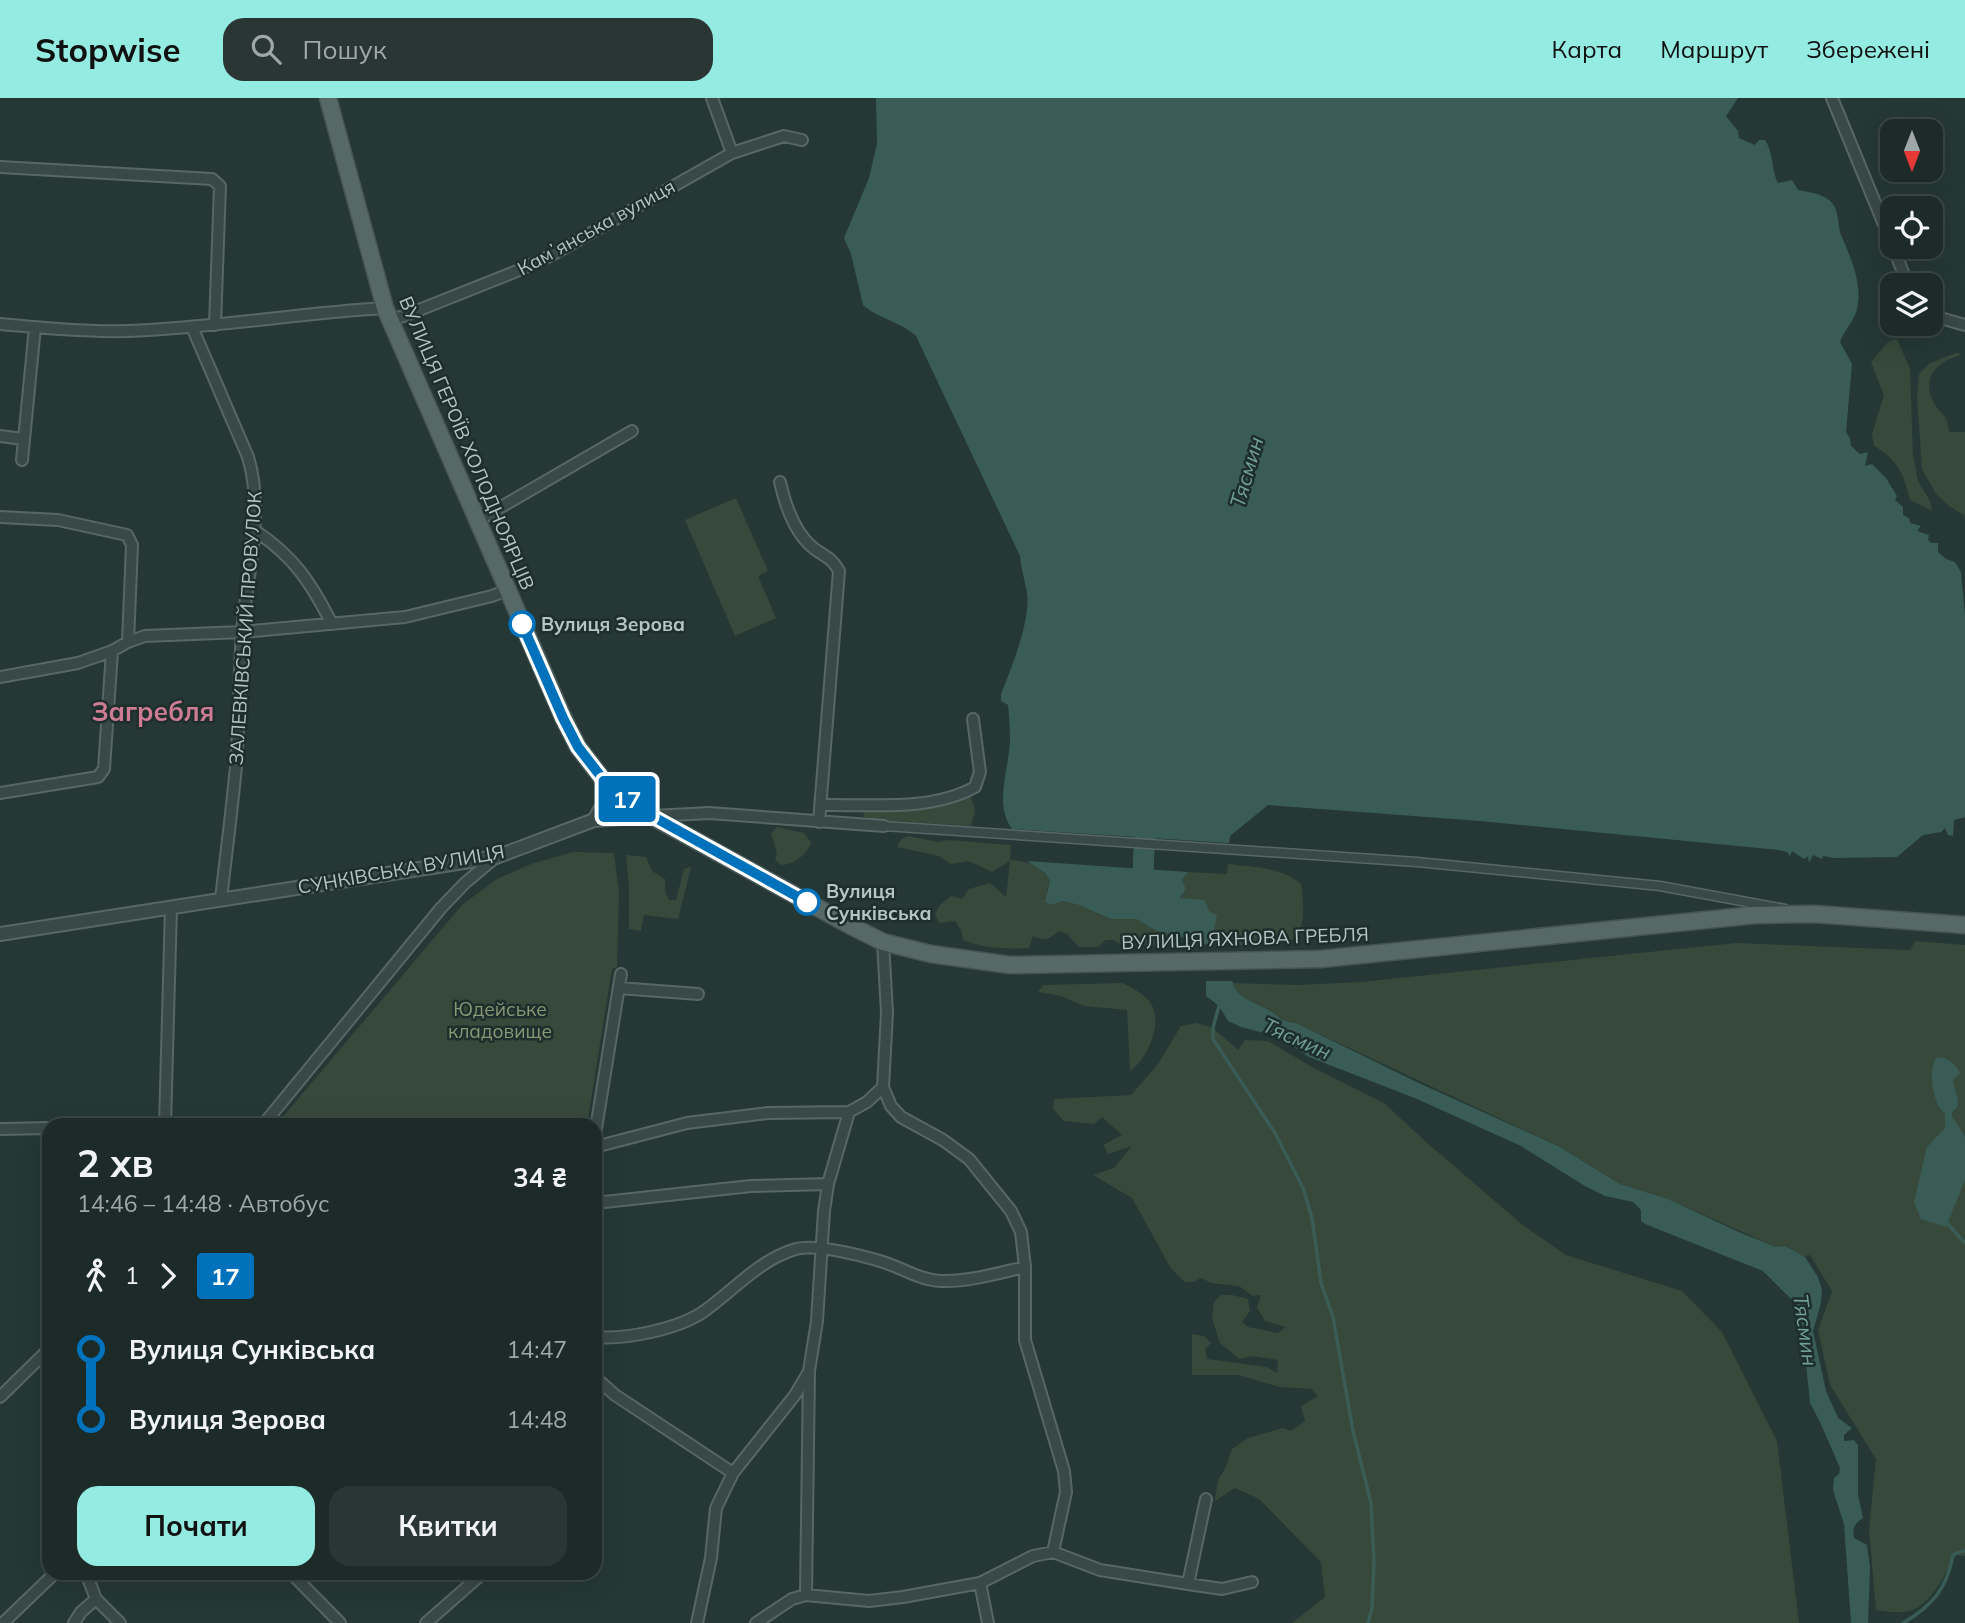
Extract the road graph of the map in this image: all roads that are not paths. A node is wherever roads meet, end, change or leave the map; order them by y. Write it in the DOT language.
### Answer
graph roads {
  1 [pos="328,98"];
  2 [pos="712,98"];
  3 [pos="1832,98"];
  4 [pos="802,140"];
  5 [pos="732,153"];
  6 [pos="0,167"];
  7 [pos="1880,216"];
  8 [pos="387,314"];
  9 [pos="1943,319"];
  10 [pos="0,324"];
  11 [pos="215,325"];
  12 [pos="1965,325"];
  13 [pos="35,327"];
  14 [pos="192,327"];
  15 [pos="632,430"];
  16 [pos="0,436"];
  17 [pos="23,439"];
  18 [pos="22,460"];
  19 [pos="780,482"];
  20 [pos="0,517"];
  21 [pos="477,522"];
  22 [pos="254,530"];
  23 [pos="507,590"];
  24 [pos="332,624"];
  25 [pos="242,632"];
  26 [pos="128,642"];
  27 [pos="112,651"];
  28 [pos="0,677"];
  29 [pos="973,719"];
  30 [pos="609,787"];
  31 [pos="0,793"];
  32 [pos="820,805"];
  33 [pos="652,816"];
  34 [pos="594,820"];
  35 [pos="819,822"];
  36 [pos="884,826"];
  37 [pos="496,857"];
  38 [pos="221,899"];
  39 [pos="171,908"];
  40 [pos="1815,914"];
  41 [pos="1965,925"];
  42 [pos="0,934"];
  43 [pos="883,942"];
  44 [pos="621,974"];
  45 [pos="619,988"];
  46 [pos="698,994"];
  47 [pos="883,1087"];
  48 [pos="867,1102"];
  49 [pos="891,1106"];
  50 [pos="849,1112"];
  51 [pos="165,1118"];
  52 [pos="269,1118"];
  53 [pos="598,1118"];
  54 [pos="42,1128"];
  55 [pos="0,1129"];
  56 [pos="602,1145"];
  57 [pos="828,1184"];
  58 [pos="602,1202"];
  59 [pos="821,1249"];
  60 [pos="1026,1268"];
  61 [pos="602,1337"];
  62 [pos="42,1356"];
  63 [pos="809,1371"];
  64 [pos="602,1383"];
  65 [pos="0,1397"];
  66 [pos="733,1473"];
  67 [pos="1206,1499"];
  68 [pos="1053,1552"];
  69 [pos="48,1580"];
  70 [pos="89,1580"];
  71 [pos="298,1580"];
  72 [pos="475,1580"];
  73 [pos="980,1583"];
  74 [pos="1252,1583"];
  75 [pos="1188,1584"];
  76 [pos="806,1595"];
  77 [pos="96,1599"];
  78 [pos="3,1623"];
  79 [pos="74,1623"];
  80 [pos="120,1623"];
  81 [pos="340,1623"];
  82 [pos="426,1623"];
  83 [pos="697,1623"];
  84 [pos="756,1623"];
  85 [pos="988,1623"];
  1 -- 8 [label="main road, ВУЛИЦЯ ГЕРОЇВ ХОЛОДНОЯРЦІВ"];
  2 -- 5 [label="street"];
  3 -- 7 [label="street"];
  4 -- 5 [label="street, Камʼянська вулиця"];
  5 -- 8 [label="street, Камʼянська вулиця"];
  6 -- 11 [label="street"];
  8 -- 11 [label="street, Камʼянська вулиця"];
  8 -- 21 [label="main road, ВУЛИЦЯ ГЕРОЇВ ХОЛОДНОЯРЦІВ"];
  9 -- 12 [label="street"];
  10 -- 13 [label="street, Камʼянська вулиця"];
  11 -- 14 [label="street, Камʼянська вулиця"];
  13 -- 14 [label="street, Камʼянська вулиця"];
  13 -- 17 [label="street"];
  14 -- 22 [label="street, ЗАЛЕВКІВСЬКИЙ ПРОВУЛОК"];
  15 -- 21 [label="street"];
  16 -- 17 [label="street"];
  17 -- 18 [label="street"];
  19 -- 32 [label="street"];
  20 -- 26 [label="street"];
  21 -- 23 [label="main road, ВУЛИЦЯ ГЕРОЇВ ХОЛОДНОЯРЦІВ"];
  22 -- 24 [label="street"];
  22 -- 25 [label="street, ЗАЛЕВКІВСЬКИЙ ПРОВУЛОК"];
  23 -- 24 [label="street"];
  23 -- 30 [label="main road, ВУЛИЦЯ ГЕРОЇВ ХОЛОДНОЯРЦІВ"];
  24 -- 25 [label="street"];
  25 -- 26 [label="street"];
  25 -- 38 [label="street, ЗАЛЕВКІВСЬКИЙ ПРОВУЛОК"];
  26 -- 27 [label="street"];
  27 -- 28 [label="street"];
  27 -- 31 [label="street"];
  29 -- 32 [label="street"];
  30 -- 33 [label="main road, ВУЛИЦЯ ЯХНОВА ГРЕБЛЯ"];
  30 -- 34 [label="street"];
  32 -- 35 [label="street"];
  33 -- 34 [label="street, СУНКІВСЬКА ВУЛИЦЯ"];
  33 -- 35 [label="street, СУНКІВСЬКА ВУЛИЦЯ"];
  33 -- 43 [label="main road, ВУЛИЦЯ ЯХНОВА ГРЕБЛЯ"];
  34 -- 37 [label="street, СУНКІВСЬКА ВУЛИЦЯ"];
  35 -- 36 [label="street, СУНКІВСЬКА ВУЛИЦЯ"];
  36 -- 40 [label="street"];
  37 -- 38 [label="street, СУНКІВСЬКА ВУЛИЦЯ"];
  37 -- 52 [label="street"];
  38 -- 39 [label="street, СУНКІВСЬКА ВУЛИЦЯ"];
  39 -- 42 [label="street, СУНКІВСЬКА ВУЛИЦЯ"];
  39 -- 51 [label="street"];
  40 -- 41 [label="main road, ВУЛИЦЯ ЯХНОВА ГРЕБЛЯ"];
  40 -- 43 [label="main road, ВУЛИЦЯ ЯХНОВА ГРЕБЛЯ"];
  43 -- 47 [label="street"];
  44 -- 45 [label="street"];
  45 -- 46 [label="street"];
  45 -- 53 [label="street"];
  47 -- 48 [label="street"];
  47 -- 49 [label="street"];
  48 -- 49 [label="street"];
  48 -- 50 [label="street"];
  49 -- 60 [label="street"];
  50 -- 56 [label="street"];
  50 -- 57 [label="street"];
  54 -- 55 [label="street"];
  57 -- 58 [label="street"];
  57 -- 59 [label="street"];
  59 -- 60 [label="street"];
  59 -- 61 [label="street"];
  59 -- 63 [label="street"];
  60 -- 68 [label="street"];
  62 -- 65 [label="street"];
  63 -- 66 [label="street"];
  63 -- 76 [label="street"];
  64 -- 66 [label="street"];
  66 -- 83 [label="street"];
  67 -- 75 [label="street"];
  68 -- 73 [label="street"];
  68 -- 75 [label="street"];
  69 -- 78 [label="street"];
  70 -- 77 [label="street"];
  71 -- 81 [label="street"];
  72 -- 82 [label="street"];
  73 -- 76 [label="street"];
  73 -- 85 [label="street"];
  74 -- 75 [label="street"];
  76 -- 84 [label="street"];
  77 -- 79 [label="street"];
  77 -- 80 [label="street"];
}
